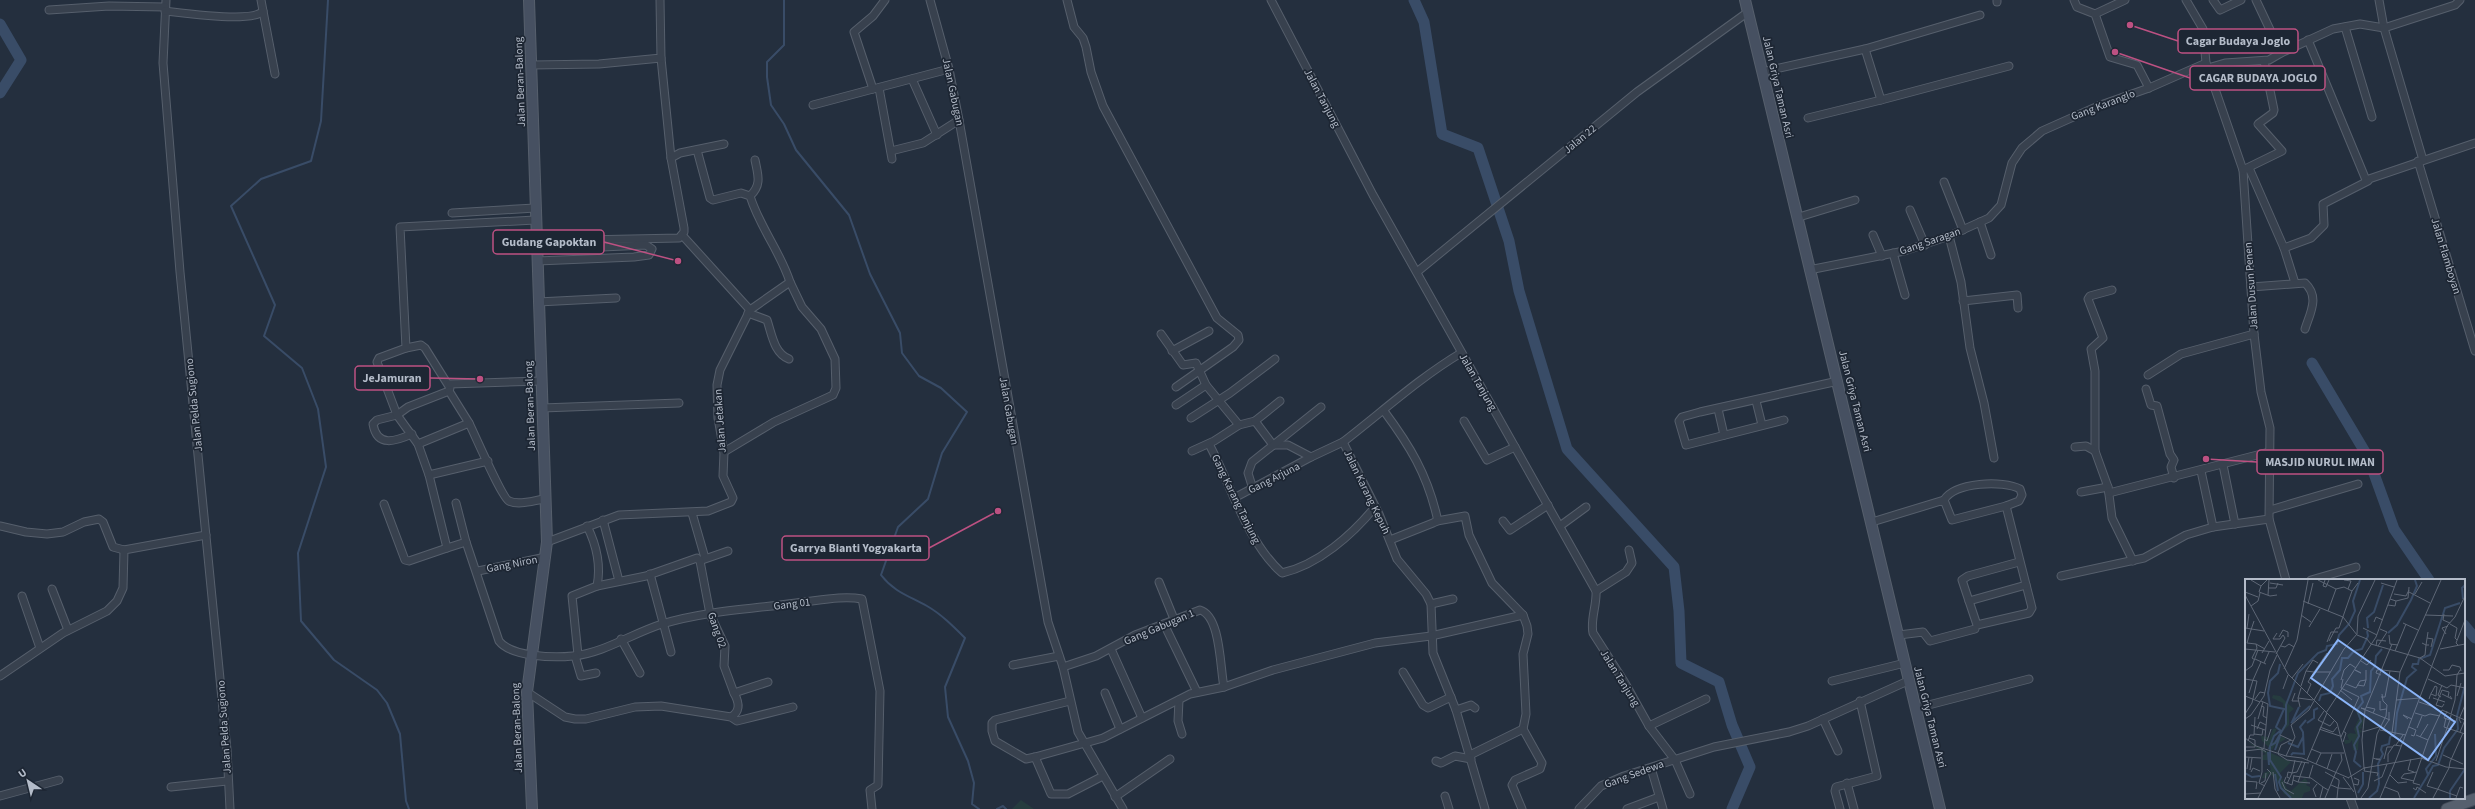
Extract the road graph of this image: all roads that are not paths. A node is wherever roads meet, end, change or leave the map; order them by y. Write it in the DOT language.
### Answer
graph roads {
  1 [pos="261,0"];
  2 [pos="529,0"];
  3 [pos="660,0"];
  4 [pos="885,0"];
  5 [pos="930,0"];
  6 [pos="1067,0"];
  7 [pos="1271,0"];
  8 [pos="1745,0"];
  9 [pos="2074,0"];
  10 [pos="2125,0"];
  11 [pos="2186,0"];
  12 [pos="2213,0"];
  13 [pos="2241,0"];
  14 [pos="2256,0"];
  15 [pos="2378,0"];
  16 [pos="2460,0"];
  17 [pos="165,6"];
  18 [pos="49,10"];
  19 [pos="263,11"];
  20 [pos="1748,12"];
  21 [pos="2095,14"];
  22 [pos="1980,15"];
  23 [pos="2345,27"];
  24 [pos="2384,28"];
  25 [pos="2308,40"];
  26 [pos="1865,49"];
  27 [pos="2281,53"];
  28 [pos="661,58"];
  29 [pos="2264,61"];
  30 [pos="532,65"];
  31 [pos="2009,66"];
  32 [pos="2207,66"];
  33 [pos="949,69"];
  34 [pos="1762,72"];
  35 [pos="276,74"];
  36 [pos="912,79"];
  37 [pos="876,88"];
  38 [pos="2149,88"];
  39 [pos="1881,100"];
  40 [pos="813,105"];
  41 [pos="2372,117"];
  42 [pos="1808,118"];
  43 [pos="959,120"];
  44 [pos="936,135"];
  45 [pos="2475,143"];
  46 [pos="724,144"];
  47 [pos="697,150"];
  48 [pos="891,150"];
  49 [pos="671,158"];
  50 [pos="892,159"];
  51 [pos="755,160"];
  52 [pos="2420,160"];
  53 [pos="2012,163"];
  54 [pos="2246,169"];
  55 [pos="2368,180"];
  56 [pos="1944,182"];
  57 [pos="750,196"];
  58 [pos="1855,200"];
  59 [pos="535,208"];
  60 [pos="1910,210"];
  61 [pos="452,213"];
  62 [pos="1799,217"];
  63 [pos="535,220"];
  64 [pos="1980,222"];
  65 [pos="1963,230"];
  66 [pos="682,235"];
  67 [pos="1873,235"];
  68 [pos="1949,236"];
  69 [pos="536,245"];
  70 [pos="1925,245"];
  71 [pos="2284,248"];
  72 [pos="1893,254"];
  73 [pos="1991,255"];
  74 [pos="1882,256"];
  75 [pos="537,261"];
  76 [pos="1810,270"];
  77 [pos="1417,272"];
  78 [pos="790,282"];
  79 [pos="2295,283"];
  80 [pos="2251,287"];
  81 [pos="2112,290"];
  82 [pos="1905,295"];
  83 [pos="616,298"];
  84 [pos="1963,301"];
  85 [pos="538,302"];
  86 [pos="2018,308"];
  87 [pos="749,312"];
  88 [pos="2305,329"];
  89 [pos="1209,331"];
  90 [pos="1161,334"];
  91 [pos="2254,334"];
  92 [pos="406,348"];
  93 [pos="1172,351"];
  94 [pos="2475,351"];
  95 [pos="1462,353"];
  96 [pos="789,359"];
  97 [pos="1275,359"];
  98 [pos="1200,371"];
  99 [pos="2148,375"];
  100 [pos="541,381"];
  101 [pos="1838,381"];
  102 [pos="1206,385"];
  103 [pos="1176,387"];
  104 [pos="449,388"];
  105 [pos="2146,389"];
  106 [pos="1219,400"];
  107 [pos="1280,401"];
  108 [pos="1756,401"];
  109 [pos="679,403"];
  110 [pos="1176,406"];
  111 [pos="1321,407"];
  112 [pos="542,408"];
  113 [pos="1718,409"];
  114 [pos="1384,411"];
  115 [pos="396,416"];
  116 [pos="1191,418"];
  117 [pos="1784,420"];
  118 [pos="1464,421"];
  119 [pos="1255,422"];
  120 [pos="469,423"];
  121 [pos="1239,425"];
  122 [pos="1762,426"];
  123 [pos="412,434"];
  124 [pos="1724,435"];
  125 [pos="1343,442"];
  126 [pos="418,444"];
  127 [pos="1209,444"];
  128 [pos="1273,445"];
  129 [pos="1515,446"];
  130 [pos="2075,447"];
  131 [pos="1192,451"];
  132 [pos="2095,451"];
  133 [pos="724,452"];
  134 [pos="2269,452"];
  135 [pos="1311,457"];
  136 [pos="1994,458"];
  137 [pos="488,461"];
  138 [pos="2223,465"];
  139 [pos="2201,471"];
  140 [pos="429,475"];
  141 [pos="2174,478"];
  142 [pos="2358,484"];
  143 [pos="1253,489"];
  144 [pos="2109,490"];
  145 [pos="2081,492"];
  146 [pos="1236,497"];
  147 [pos="546,499"];
  148 [pos="1944,500"];
  149 [pos="384,504"];
  150 [pos="456,504"];
  151 [pos="1548,505"];
  152 [pos="2006,506"];
  153 [pos="1375,507"];
  154 [pos="1586,507"];
  155 [pos="2270,510"];
  156 [pos="692,513"];
  157 [pos="2269,519"];
  158 [pos="602,520"];
  159 [pos="1437,520"];
  160 [pos="1503,521"];
  161 [pos="1872,522"];
  162 [pos="2235,524"];
  163 [pos="0,526"];
  164 [pos="587,526"];
  165 [pos="1560,526"];
  166 [pos="2213,528"];
  167 [pos="206,535"];
  168 [pos="1390,540"];
  169 [pos="466,542"];
  170 [pos="547,542"];
  171 [pos="446,548"];
  172 [pos="124,550"];
  173 [pos="1629,550"];
  174 [pos="728,551"];
  175 [pos="546,557"];
  176 [pos="703,560"];
  177 [pos="2133,561"];
  178 [pos="2019,562"];
  179 [pos="2356,567"];
  180 [pos="478,571"];
  181 [pos="650,574"];
  182 [pos="2061,576"];
  183 [pos="2286,579"];
  184 [pos="2314,579"];
  185 [pos="618,581"];
  186 [pos="1159,582"];
  187 [pos="2026,585"];
  188 [pos="597,586"];
  189 [pos="52,589"];
  190 [pos="1596,591"];
  191 [pos="22,596"];
  192 [pos="1452,598"];
  193 [pos="1969,601"];
  194 [pos="1431,604"];
  195 [pos="710,614"];
  196 [pos="1523,615"];
  197 [pos="1174,619"];
  198 [pos="662,624"];
  199 [pos="1164,624"];
  200 [pos="1975,629"];
  201 [pos="68,630"];
  202 [pos="1899,635"];
  203 [pos="1431,636"];
  204 [pos="621,639"];
  205 [pos="40,648"];
  206 [pos="1111,648"];
  207 [pos="671,652"];
  208 [pos="531,654"];
  209 [pos="577,655"];
  210 [pos="1059,656"];
  211 [pos="1904,663"];
  212 [pos="1013,665"];
  213 [pos="1063,667"];
  214 [pos="1403,672"];
  215 [pos="596,673"];
  216 [pos="640,673"];
  217 [pos="0,676"];
  218 [pos="2029,679"];
  219 [pos="1910,680"];
  220 [pos="1832,681"];
  221 [pos="768,682"];
  222 [pos="1224,687"];
  223 [pos="527,692"];
  224 [pos="1197,692"];
  225 [pos="734,693"];
  226 [pos="1105,693"];
  227 [pos="1451,697"];
  228 [pos="1706,699"];
  229 [pos="1179,700"];
  230 [pos="1070,701"];
  231 [pos="1860,701"];
  232 [pos="793,707"];
  233 [pos="1475,708"];
  234 [pos="1917,708"];
  235 [pos="1456,710"];
  236 [pos="731,717"];
  237 [pos="1142,718"];
  238 [pos="1824,719"];
  239 [pos="1649,726"];
  240 [pos="1120,729"];
  241 [pos="1523,730"];
  242 [pos="1182,734"];
  243 [pos="1084,743"];
  244 [pos="1838,751"];
  245 [pos="1035,757"];
  246 [pos="1470,757"];
  247 [pos="1170,759"];
  248 [pos="1675,760"];
  249 [pos="1436,761"];
  250 [pos="1651,768"];
  251 [pos="1103,776"];
  252 [pos="58,780"];
  253 [pos="227,781"];
  254 [pos="1847,783"];
  255 [pos="171,787"];
  256 [pos="1690,794"];
  257 [pos="0,796"];
  258 [pos="1445,796"];
  259 [pos="1115,797"];
  260 [pos="1659,797"];
  261 [pos="2350,799"];
  262 [pos="2475,799"];
  263 [pos="230,809"];
  264 [pos="532,809"];
  265 [pos="872,809"];
  266 [pos="1123,809"];
  267 [pos="1449,809"];
  268 [pos="1485,809"];
  269 [pos="1522,809"];
  270 [pos="1579,809"];
  271 [pos="1627,809"];
  272 [pos="1663,809"];
  273 [pos="1840,809"];
  274 [pos="1854,809"];
  275 [pos="1940,809"];
  276 [pos="2354,809"];
  277 [pos="2447,809"];
  1 -- 19 [label="street"];
  2 -- 30 [label="street, Jalan Beran-Balong"];
  3 -- 28 [label="street"];
  4 -- 37 [label="street"];
  5 -- 33 [label="street, Jalan Gabugan"];
  6 -- 98 [label="street"];
  7 -- 77 [label="street, Jalan Tanjung"];
  8 -- 20 [label="street, Jalan Griya Taman Asri"];
  9 -- 21 [label="street"];
  10 -- 21 [label="street"];
  11 -- 32 [label="street, Jalan Dusun Penen"];
  12 -- 13 [label="street"];
  14 -- 27 [label="street"];
  15 -- 24 [label="street, Jalan Flamboyan"];
  16 -- 24 [label="street"];
  17 -- 18 [label="street"];
  17 -- 19 [label="street"];
  17 -- 167 [label="street, Jalan Pelda Sugiono"];
  19 -- 35 [label="street"];
  20 -- 34 [label="street, Jalan Griya Taman Asri"];
  20 -- 77 [label="street, Jalan 22"];
  21 -- 38 [label="street"];
  22 -- 26 [label="street"];
  23 -- 24 [label="street"];
  23 -- 25 [label="street"];
  23 -- 41 [label="street"];
  24 -- 52 [label="street, Jalan Flamboyan"];
  25 -- 27 [label="street"];
  25 -- 55 [label="street"];
  26 -- 34 [label="street"];
  26 -- 39 [label="street"];
  27 -- 29 [label="street"];
  28 -- 30 [label="street"];
  28 -- 49 [label="street"];
  29 -- 32 [label="street, Gang Karanglo"];
  29 -- 54 [label="street"];
  30 -- 59 [label="street, Jalan Beran-Balong"];
  31 -- 39 [label="street"];
  32 -- 38 [label="street, Gang Karanglo"];
  32 -- 54 [label="street, Jalan Dusun Penen"];
  33 -- 36 [label="street"];
  33 -- 43 [label="street, Jalan Gabugan"];
  34 -- 62 [label="street, Jalan Griya Taman Asri"];
  36 -- 37 [label="street"];
  36 -- 44 [label="street"];
  37 -- 40 [label="street"];
  37 -- 48 [label="street"];
  38 -- 53 [label="street, Gang Karanglo"];
  39 -- 42 [label="street"];
  43 -- 44 [label="street"];
  43 -- 210 [label="street, Jalan Gabugan"];
  44 -- 48 [label="street"];
  45 -- 52 [label="street"];
  46 -- 47 [label="street"];
  47 -- 49 [label="street"];
  47 -- 57 [label="street"];
  48 -- 50 [label="street"];
  49 -- 66 [label="street"];
  51 -- 57 [label="street"];
  52 -- 55 [label="street"];
  52 -- 94 [label="street, Jalan Flamboyan"];
  53 -- 64 [label="street, Gang Saragan"];
  54 -- 71 [label="street"];
  54 -- 80 [label="street, Jalan Dusun Penen"];
  55 -- 71 [label="street"];
  56 -- 65 [label="street"];
  57 -- 78 [label="street"];
  58 -- 62 [label="street"];
  59 -- 61 [label="street"];
  59 -- 63 [label="street, Jalan Beran-Balong"];
  60 -- 70 [label="street"];
  62 -- 76 [label="street, Jalan Griya Taman Asri"];
  63 -- 69 [label="street, Jalan Beran-Balong"];
  63 -- 92 [label="street"];
  64 -- 65 [label="street, Gang Saragan"];
  64 -- 73 [label="street"];
  65 -- 68 [label="street, Gang Saragan"];
  66 -- 69 [label="street"];
  66 -- 87 [label="street"];
  67 -- 74 [label="street"];
  68 -- 70 [label="street, Gang Saragan"];
  68 -- 84 [label="street"];
  69 -- 75 [label="street, Jalan Beran-Balong"];
  69 -- 75 [label="street"];
  70 -- 72 [label="street, Gang Saragan"];
  71 -- 79 [label="street"];
  72 -- 74 [label="street, Gang Saragan"];
  72 -- 82 [label="street"];
  74 -- 76 [label="street, Gang Saragan"];
  75 -- 85 [label="street, Jalan Beran-Balong"];
  76 -- 101 [label="street, Jalan Griya Taman Asri"];
  77 -- 95 [label="street, Jalan Tanjung"];
  78 -- 87 [label="street, Jalan Jetakan"];
  78 -- 133 [label="street"];
  79 -- 80 [label="street"];
  79 -- 88 [label="street"];
  80 -- 91 [label="street, Jalan Dusun Penen"];
  81 -- 132 [label="street"];
  83 -- 85 [label="street"];
  84 -- 86 [label="street"];
  84 -- 136 [label="street"];
  85 -- 100 [label="street, Jalan Beran-Balong"];
  87 -- 96 [label="street"];
  87 -- 133 [label="street, Jalan Jetakan"];
  89 -- 93 [label="street"];
  90 -- 93 [label="street"];
  91 -- 99 [label="street"];
  91 -- 134 [label="street, Jalan Dusun Penen"];
  92 -- 104 [label="street"];
  92 -- 115 [label="street"];
  93 -- 98 [label="street"];
  95 -- 114 [label="street"];
  95 -- 129 [label="street, Jalan Tanjung"];
  97 -- 106 [label="street"];
  98 -- 102 [label="street"];
  98 -- 103 [label="street"];
  100 -- 104 [label="street"];
  100 -- 112 [label="street, Jalan Beran-Balong"];
  101 -- 108 [label="street"];
  101 -- 161 [label="street, Jalan Griya Taman Asri"];
  102 -- 106 [label="street"];
  102 -- 110 [label="street"];
  104 -- 115 [label="street"];
  104 -- 120 [label="street"];
  105 -- 141 [label="street"];
  106 -- 116 [label="street"];
  106 -- 121 [label="street"];
  107 -- 119 [label="street"];
  108 -- 113 [label="street"];
  108 -- 122 [label="street"];
  109 -- 112 [label="street"];
  111 -- 128 [label="street"];
  112 -- 147 [label="street, Jalan Beran-Balong"];
  113 -- 124 [label="street"];
  113 -- 124 [label="street"];
  114 -- 125 [label="street"];
  114 -- 159 [label="street"];
  115 -- 123 [label="street"];
  115 -- 123 [label="street"];
  117 -- 122 [label="street"];
  118 -- 129 [label="street"];
  119 -- 121 [label="street"];
  119 -- 128 [label="street"];
  120 -- 126 [label="street"];
  120 -- 137 [label="street"];
  121 -- 127 [label="street"];
  122 -- 124 [label="street"];
  123 -- 126 [label="street"];
  125 -- 135 [label="street, Jalan Karang Kepuh"];
  125 -- 153 [label="street, Jalan Karang Kepuh"];
  126 -- 140 [label="street"];
  127 -- 131 [label="street"];
  127 -- 146 [label="street, Gang Karang Tanjung"];
  128 -- 135 [label="street"];
  128 -- 143 [label="street"];
  129 -- 151 [label="street, Jalan Tanjung"];
  130 -- 132 [label="street"];
  132 -- 144 [label="street"];
  133 -- 156 [label="street, Jalan Jetakan"];
  134 -- 138 [label="street"];
  134 -- 155 [label="street, Jalan Dusun Penen"];
  135 -- 143 [label="street, Gang Arjuna"];
  137 -- 140 [label="street"];
  137 -- 147 [label="street"];
  138 -- 139 [label="street"];
  138 -- 162 [label="street"];
  139 -- 141 [label="street"];
  139 -- 166 [label="street"];
  140 -- 171 [label="street"];
  141 -- 144 [label="street"];
  142 -- 155 [label="street"];
  143 -- 146 [label="street, Gang Arjuna"];
  144 -- 145 [label="street"];
  144 -- 177 [label="street"];
  146 -- 153 [label="street, Gang Karang Tanjung"];
  147 -- 170 [label="street, Jalan Beran-Balong"];
  148 -- 152 [label="street"];
  148 -- 152 [label="street"];
  148 -- 161 [label="street"];
  149 -- 171 [label="street"];
  150 -- 169 [label="street, Gang 01"];
  151 -- 160 [label="street"];
  151 -- 165 [label="street, Jalan Tanjung"];
  152 -- 178 [label="street"];
  153 -- 168 [label="street, Jalan Karang Kepuh"];
  154 -- 165 [label="street"];
  155 -- 157 [label="street, Jalan Dusun Penen"];
  156 -- 158 [label="street, Jalan Jetakan"];
  156 -- 176 [label="street, Gang 02"];
  157 -- 162 [label="street"];
  157 -- 183 [label="street, Jalan Dusun Penen"];
  158 -- 164 [label="street, Jalan Jetakan"];
  158 -- 185 [label="street"];
  159 -- 168 [label="street"];
  159 -- 196 [label="street"];
  161 -- 202 [label="street, Jalan Griya Taman Asri"];
  162 -- 166 [label="street"];
  163 -- 172 [label="street"];
  164 -- 170 [label="street, Jalan Jetakan"];
  164 -- 188 [label="street"];
  165 -- 190 [label="street, Jalan Tanjung"];
  166 -- 177 [label="street"];
  167 -- 172 [label="street"];
  167 -- 253 [label="street, Jalan Pelda Sugiono"];
  168 -- 194 [label="street, Jalan Karang Kepuh"];
  169 -- 171 [label="street"];
  169 -- 180 [label="street, Gang 01"];
  170 -- 175 [label="street, Jalan Beran-Balong"];
  172 -- 201 [label="street"];
  173 -- 190 [label="street"];
  174 -- 176 [label="street"];
  175 -- 180 [label="street, Gang Niron"];
  175 -- 208 [label="street, Jalan Beran-Balong"];
  176 -- 181 [label="street"];
  176 -- 195 [label="street, Gang 02"];
  177 -- 182 [label="street"];
  178 -- 187 [label="street"];
  178 -- 193 [label="street"];
  179 -- 184 [label="street"];
  180 -- 208 [label="street, Gang 01"];
  181 -- 185 [label="street"];
  181 -- 198 [label="street"];
  185 -- 188 [label="street"];
  186 -- 197 [label="street"];
  187 -- 193 [label="street"];
  187 -- 193 [label="street"];
  188 -- 209 [label="street"];
  189 -- 201 [label="street"];
  190 -- 239 [label="street, Jalan Tanjung"];
  191 -- 205 [label="street"];
  192 -- 194 [label="street"];
  194 -- 203 [label="street"];
  195 -- 198 [label="street, Gang 01"];
  195 -- 225 [label="street, Gang 02"];
  195 -- 265 [label="street, Gang 01"];
  196 -- 203 [label="street"];
  196 -- 241 [label="street"];
  197 -- 199 [label="street, Gang Gabugan 1"];
  197 -- 222 [label="street, Gang Gabugan 1"];
  198 -- 204 [label="street, Gang 01"];
  198 -- 207 [label="street"];
  199 -- 206 [label="street, Gang Gabugan 1"];
  199 -- 224 [label="street"];
  200 -- 202 [label="street"];
  201 -- 205 [label="street"];
  202 -- 211 [label="street, Jalan Griya Taman Asri"];
  203 -- 222 [label="street"];
  203 -- 227 [label="street"];
  204 -- 209 [label="street, Gang 01"];
  204 -- 216 [label="street"];
  205 -- 217 [label="street"];
  206 -- 213 [label="street, Gang Gabugan 1"];
  206 -- 237 [label="street"];
  208 -- 209 [label="street, Gang 01"];
  208 -- 223 [label="street, Jalan Beran-Balong"];
  209 -- 215 [label="street"];
  210 -- 212 [label="street"];
  210 -- 213 [label="street, Jalan Gabugan"];
  211 -- 219 [label="street, Jalan Griya Taman Asri"];
  211 -- 220 [label="street"];
  213 -- 230 [label="street, Jalan Gabugan"];
  214 -- 227 [label="street"];
  218 -- 234 [label="street"];
  219 -- 231 [label="street, Gang Sedewa"];
  219 -- 234 [label="street, Jalan Griya Taman Asri"];
  221 -- 225 [label="street"];
  222 -- 224 [label="street"];
  223 -- 236 [label="street"];
  223 -- 264 [label="street, Jalan Beran-Balong"];
  224 -- 229 [label="street"];
  225 -- 236 [label="street, Gang 02"];
  226 -- 240 [label="street"];
  227 -- 235 [label="street"];
  228 -- 239 [label="street"];
  229 -- 237 [label="street"];
  229 -- 242 [label="street"];
  230 -- 243 [label="street, Jalan Gabugan"];
  230 -- 245 [label="street"];
  231 -- 238 [label="street, Gang Sedewa"];
  231 -- 254 [label="street"];
  232 -- 236 [label="street"];
  233 -- 235 [label="street"];
  234 -- 275 [label="street, Jalan Griya Taman Asri"];
  235 -- 246 [label="street"];
  237 -- 240 [label="street"];
  238 -- 244 [label="street"];
  238 -- 248 [label="street, Gang Sedewa"];
  239 -- 248 [label="street, Jalan Tanjung"];
  240 -- 243 [label="street"];
  241 -- 246 [label="street"];
  241 -- 269 [label="street"];
  243 -- 245 [label="street"];
  243 -- 251 [label="street, Jalan Gabugan"];
  245 -- 251 [label="street"];
  246 -- 249 [label="street"];
  246 -- 268 [label="street"];
  247 -- 259 [label="street"];
  248 -- 250 [label="street, Gang Sedewa"];
  248 -- 256 [label="street, Jalan Tanjung"];
  250 -- 260 [label="street"];
  250 -- 270 [label="street, Gang Sedewa"];
  251 -- 259 [label="street, Jalan Gabugan"];
  252 -- 257 [label="street"];
  253 -- 255 [label="street"];
  253 -- 263 [label="street, Jalan Pelda Sugiono"];
  254 -- 273 [label="street"];
  254 -- 274 [label="street"];
  258 -- 267 [label="street"];
  259 -- 266 [label="street, Jalan Gabugan"];
  260 -- 271 [label="street"];
  260 -- 272 [label="street"];
  261 -- 276 [label="street"];
  262 -- 277 [label="main road"];
}
